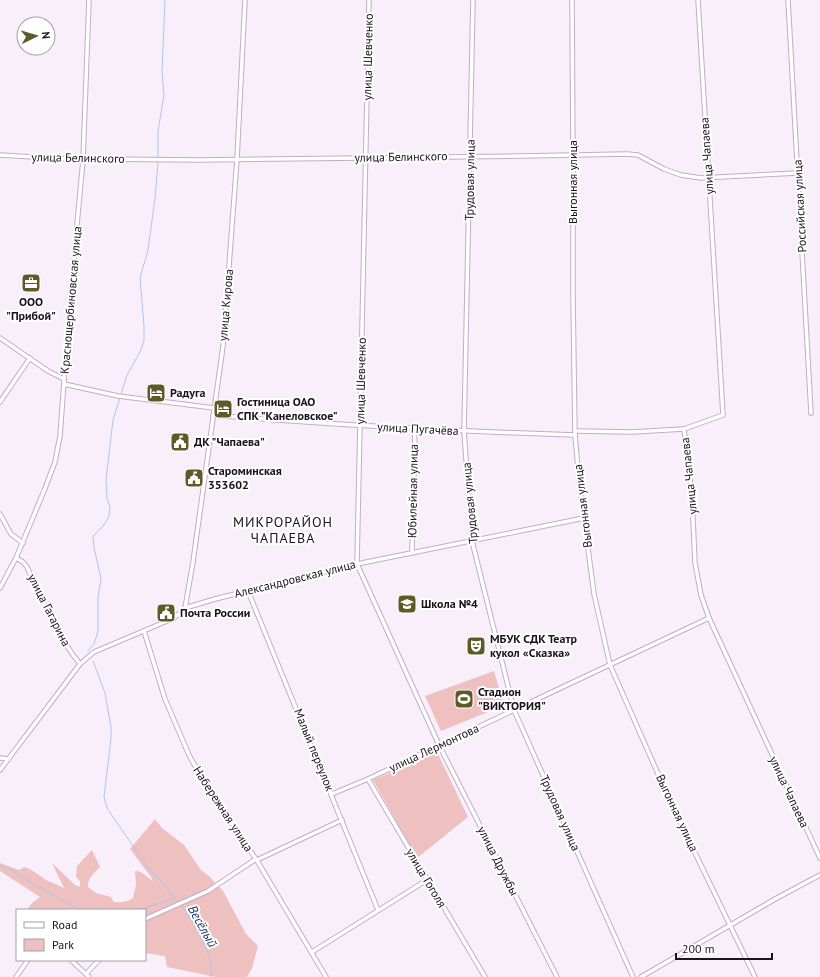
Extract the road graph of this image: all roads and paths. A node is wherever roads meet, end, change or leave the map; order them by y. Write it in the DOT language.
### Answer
graph roads {
  1 [pos="89,0"];
  2 [pos="245,0"];
  3 [pos="370,0"];
  4 [pos="474,0"];
  5 [pos="572,0"];
  6 [pos="698,0"];
  7 [pos="788,0"];
  8 [pos="0,155"];
  9 [pos="573,155"];
  10 [pos="471,156"];
  11 [pos="365,158"];
  12 [pos="237,159"];
  13 [pos="83,160"];
  14 [pos="798,173"];
  15 [pos="709,178"];
  16 [pos="0,338"];
  17 [pos="30,358"];
  18 [pos="64,379"];
  19 [pos="64,384"];
  20 [pos="0,402"];
  21 [pos="214,408"];
  22 [pos="811,412"];
  23 [pos="213,415"];
  24 [pos="360,426"];
  25 [pos="415,428"];
  26 [pos="684,429"];
  27 [pos="464,431"];
  28 [pos="575,433"];
  29 [pos="0,514"];
  30 [pos="584,518"];
  31 [pos="472,541"];
  32 [pos="23,543"];
  33 [pos="412,553"];
  34 [pos="16,558"];
  35 [pos="357,564"];
  36 [pos="0,588"];
  37 [pos="248,591"];
  38 [pos="185,608"];
  39 [pos="709,618"];
  40 [pos="144,631"];
  41 [pos="80,664"];
  42 [pos="610,665"];
  43 [pos="514,710"];
  44 [pos="439,745"];
  45 [pos="0,758"];
  46 [pos="9,758"];
  47 [pos="0,770"];
  48 [pos="368,779"];
  49 [pos="332,794"];
  50 [pos="342,820"];
  51 [pos="820,858"];
  52 [pos="256,859"];
  53 [pos="820,875"];
  54 [pos="427,880"];
  55 [pos="378,910"];
  56 [pos="146,919"];
  57 [pos="731,924"];
  58 [pos="312,952"];
  59 [pos="27,961"];
  60 [pos="72,961"];
  61 [pos="98,961"];
  62 [pos="88,975"];
  63 [pos="16,977"];
  64 [pos="326,977"];
  65 [pos="485,977"];
  66 [pos="557,977"];
  67 [pos="633,977"];
  68 [pos="640,977"];
  69 [pos="755,977"];
  1 -- 13 [label="street, Краснощербиновская улица"];
  2 -- 12 [label="street, улица Кирова"];
  3 -- 11 [label="street, улица Шевченко"];
  4 -- 10 [label="street, Трудовая улица"];
  5 -- 9 [label="street, Выгонная улица"];
  6 -- 15 [label="street, улица Чапаева"];
  7 -- 14 [label="street, Российская улица"];
  8 -- 13 [label="street, улица Белинского"];
  9 -- 10 [label="street, улица Белинского"];
  9 -- 15 [label="street, улица Белинского"];
  9 -- 28 [label="street, Выгонная улица"];
  10 -- 11 [label="street, улица Белинского"];
  10 -- 27 [label="street, Трудовая улица"];
  11 -- 12 [label="street, улица Белинского"];
  11 -- 24 [label="street, улица Шевченко"];
  12 -- 13 [label="street, улица Белинского"];
  12 -- 21 [label="street, улица Кирова"];
  13 -- 18 [label="street, Краснощербиновская улица"];
  14 -- 15 [label="street, улица Белинского"];
  14 -- 22 [label="street, Российская улица"];
  15 -- 26 [label="street, улица Чапаева"];
  16 -- 17 [label="street"];
  17 -- 18 [label="street"];
  17 -- 20 [label="street"];
  18 -- 19 [label="street, Краснощербиновская улица"];
  19 -- 21 [label="street"];
  19 -- 32 [label="street, Краснощербиновская улица"];
  21 -- 23 [label="street, улица Кирова"];
  23 -- 24 [label="street, улица Пугачёва"];
  23 -- 38 [label="street, улица Кирова"];
  24 -- 25 [label="street, улица Пугачёва"];
  24 -- 35 [label="street, улица Шевченко"];
  25 -- 27 [label="street, улица Пугачёва"];
  25 -- 33 [label="street, Юбилейная улица"];
  26 -- 28 [label="street, улица Пугачёва"];
  26 -- 39 [label="street, улица Чапаева"];
  27 -- 28 [label="street, улица Пугачёва"];
  27 -- 31 [label="street, Трудовая улица"];
  28 -- 30 [label="street, Выгонная улица"];
  29 -- 32 [label="street"];
  30 -- 31 [label="street, Александровская улица"];
  30 -- 42 [label="street, Выгонная улица"];
  31 -- 33 [label="street, Александровская улица"];
  31 -- 43 [label="street, Трудовая улица"];
  32 -- 34 [label="street, Краснощербиновская улица"];
  33 -- 35 [label="street, Александровская улица"];
  34 -- 36 [label="street, Краснощербиновская улица"];
  34 -- 41 [label="street, улица Гагарина"];
  35 -- 37 [label="street, Александровская улица"];
  35 -- 44 [label="street, улица Шевченко"];
  37 -- 38 [label="street, Александровская улица"];
  37 -- 49 [label="street, Малый переулок"];
  38 -- 40 [label="street, Александровская улица"];
  39 -- 42 [label="street, улица Лермонтова"];
  39 -- 51 [label="street, улица Чапаева"];
  40 -- 41 [label="street, Александровская улица"];
  40 -- 52 [label="street, Набережная улица"];
  41 -- 46 [label="street, Александровская улица"];
  42 -- 43 [label="street, улица Лермонтова"];
  42 -- 57 [label="street, Выгонная улица"];
  43 -- 44 [label="street, улица Лермонтова"];
  43 -- 67 [label="street, Трудовая улица"];
  44 -- 48 [label="street, улица Лермонтова"];
  44 -- 66 [label="street, улица Дружбы"];
  45 -- 46 [label="street"];
  46 -- 47 [label="street, Александровская улица"];
  48 -- 49 [label="street, улица Лермонтова"];
  48 -- 54 [label="street, улица Гоголя"];
  49 -- 50 [label="street, Малый переулок"];
  50 -- 52 [label="street"];
  50 -- 55 [label="street, Малый переулок"];
  52 -- 56 [label="street"];
  52 -- 58 [label="street, Набережная улица"];
  53 -- 57 [label="street"];
  54 -- 55 [label="street"];
  54 -- 65 [label="street, улица Гоголя"];
  55 -- 58 [label="street"];
  57 -- 68 [label="street"];
  57 -- 69 [label="street, Выгонная улица"];
  58 -- 64 [label="street, Набережная улица"];
  59 -- 63 [label="street"];
  60 -- 62 [label="street"];
  61 -- 62 [label="street"];
}
